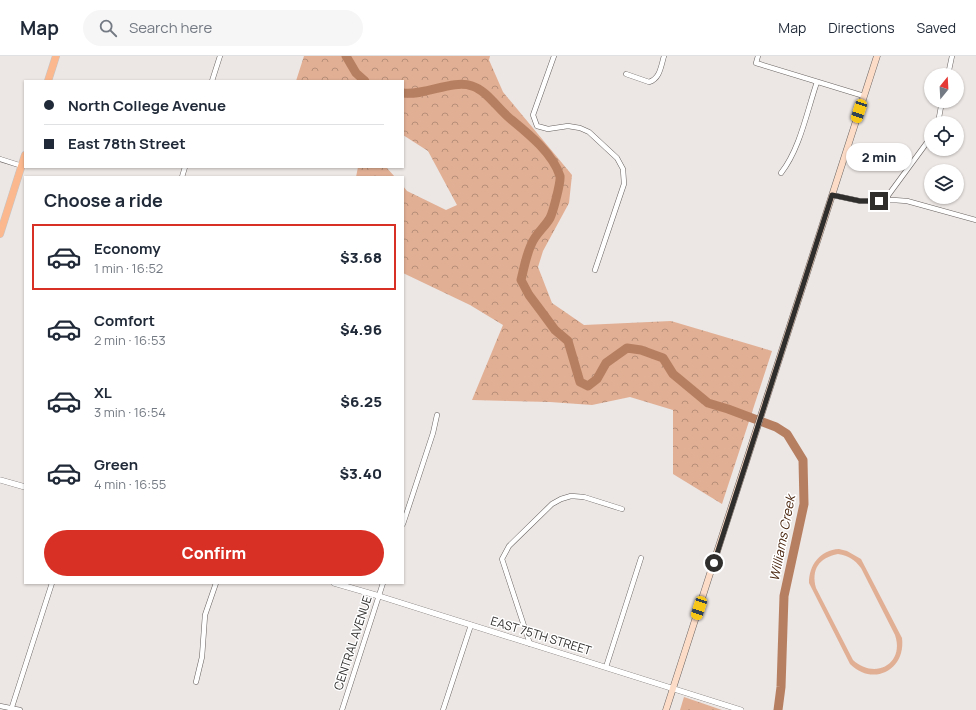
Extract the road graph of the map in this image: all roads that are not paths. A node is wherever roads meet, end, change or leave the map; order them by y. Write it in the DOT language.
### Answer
graph roads {
  1 [pos="56,56"];
  2 [pos="220,56"];
  3 [pos="554,56"];
  4 [pos="664,56"];
  5 [pos="758,56"];
  6 [pos="877,56"];
  7 [pos="952,56"];
  8 [pos="949,68"];
  9 [pos="626,74"];
  10 [pos="48,80"];
  11 [pos="212,80"];
  12 [pos="817,82"];
  13 [pos="864,96"];
  14 [pos="924,147"];
  15 [pos="0,159"];
  16 [pos="24,159"];
  17 [pos="22,166"];
  18 [pos="781,173"];
  19 [pos="832,195"];
  20 [pos="884,201"];
  21 [pos="975,219"];
  22 [pos="0,234"];
  23 [pos="595,270"];
  24 [pos="437,415"];
  25 [pos="0,480"];
  26 [pos="24,487"];
  27 [pos="622,509"];
  28 [pos="404,521"];
  29 [pos="641,558"];
  30 [pos="52,584"];
  31 [pos="216,584"];
  32 [pos="337,584"];
  33 [pos="383,584"];
  34 [pos="379,596"];
  35 [pos="471,625"];
  36 [pos="530,644"];
  37 [pos="606,668"];
  38 [pos="196,682"];
  39 [pos="673,688"];
  40 [pos="0,706"];
  41 [pos="11,709"];
  42 [pos="20,710"];
  43 [pos="342,710"];
  44 [pos="443,710"];
  45 [pos="666,710"];
  46 [pos="740,710"];
  1 -- 10 [label="main road"];
  2 -- 11 [label="street"];
  3 -- 23 [label="street"];
  4 -- 9 [label="street"];
  5 -- 12 [label="street"];
  6 -- 13 [label="main road"];
  7 -- 8 [label="street"];
  12 -- 13 [label="street"];
  12 -- 18 [label="street"];
  13 -- 19 [label="main road"];
  14 -- 20 [label="street"];
  15 -- 17 [label="street"];
  16 -- 17 [label="main road"];
  17 -- 22 [label="main road"];
  19 -- 20 [label="street"];
  19 -- 39 [label="main road"];
  20 -- 21 [label="street"];
  24 -- 28 [label="street"];
  25 -- 26 [label="street"];
  27 -- 36 [label="street"];
  29 -- 37 [label="street"];
  30 -- 41 [label="street"];
  31 -- 38 [label="street"];
  32 -- 34 [label="street, EAST 75TH STREET"];
  33 -- 34 [label="street, CENTRAL AVENUE"];
  34 -- 35 [label="street, EAST 75TH STREET"];
  34 -- 43 [label="street, CENTRAL AVENUE"];
  35 -- 36 [label="street, EAST 75TH STREET"];
  35 -- 44 [label="street"];
  36 -- 37 [label="street, EAST 75TH STREET"];
  37 -- 39 [label="street, EAST 75TH STREET"];
  39 -- 45 [label="main road"];
  39 -- 46 [label="street, EAST 75TH STREET"];
  40 -- 41 [label="street"];
  41 -- 42 [label="street"];
}
